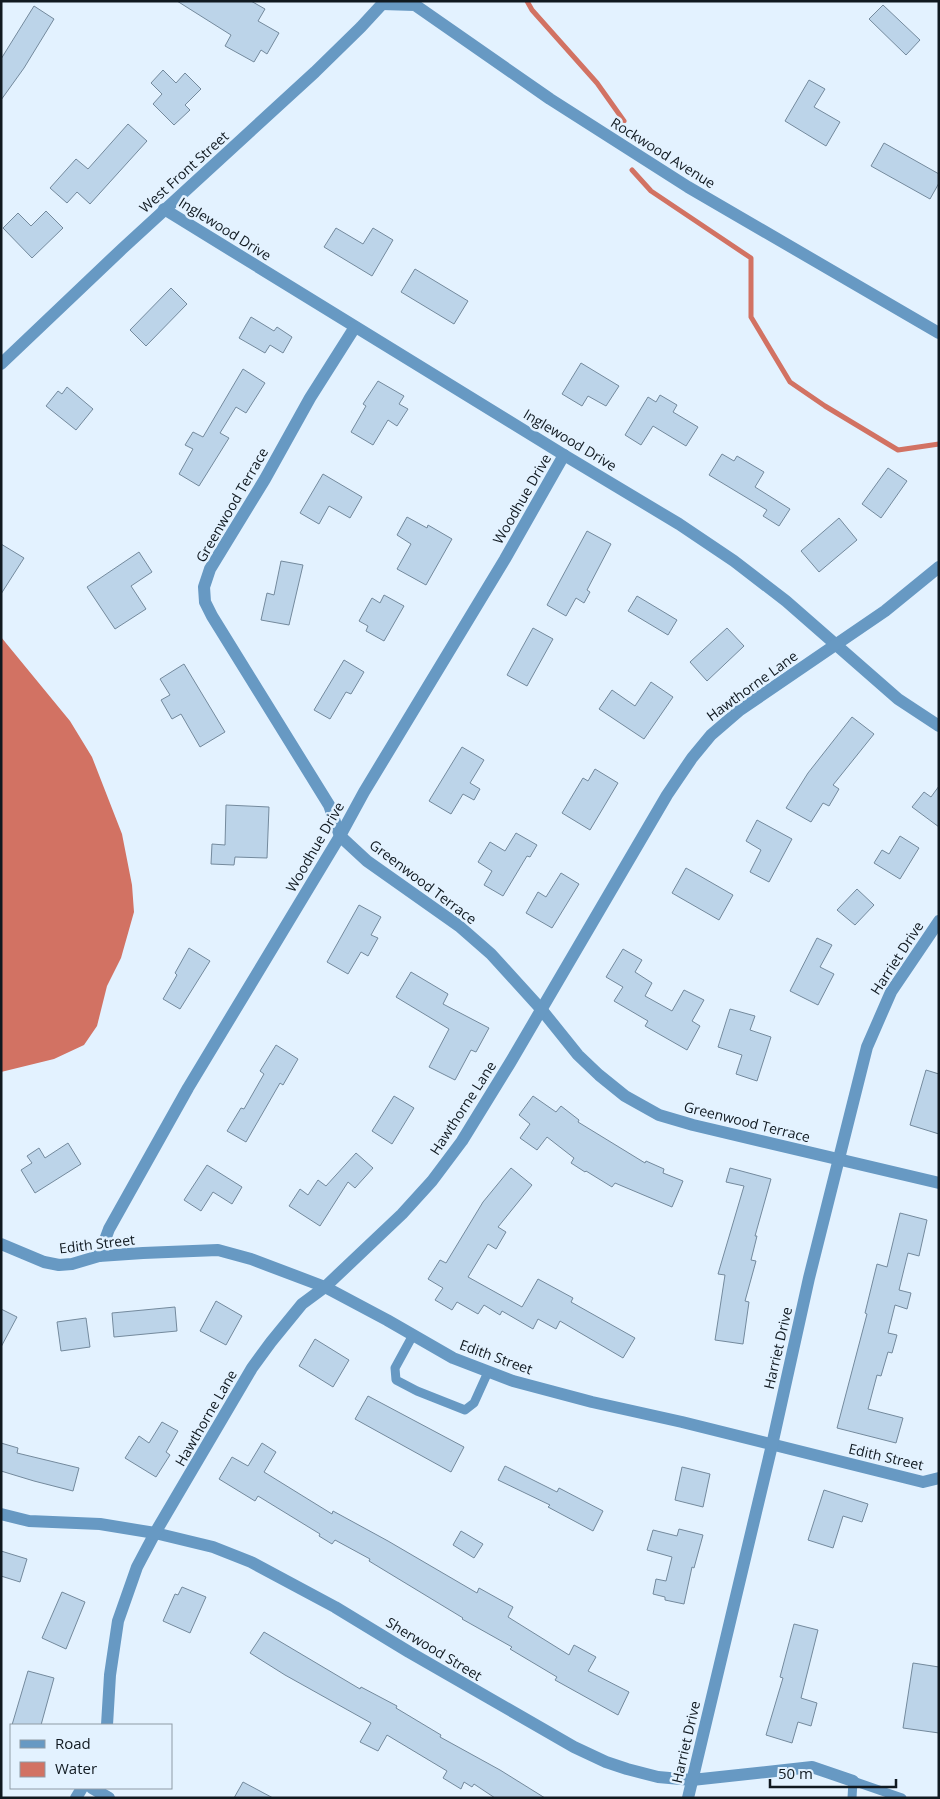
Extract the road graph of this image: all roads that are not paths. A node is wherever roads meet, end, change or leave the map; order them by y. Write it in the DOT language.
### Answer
graph roads {
  1 [pos="380,2"];
  2 [pos="164,209"];
  3 [pos="355,327"];
  4 [pos="939,333"];
  5 [pos="1,364"];
  6 [pos="564,456"];
  7 [pos="939,568"];
  8 [pos="835,646"];
  9 [pos="939,726"];
  10 [pos="340,836"];
  11 [pos="939,921"];
  12 [pos="541,1009"];
  13 [pos="838,1159"];
  14 [pos="939,1183"];
  15 [pos="1,1244"];
  16 [pos="99,1256"];
  17 [pos="325,1286"];
  18 [pos="413,1335"];
  19 [pos="488,1372"];
  20 [pos="772,1445"];
  21 [pos="939,1478"];
  22 [pos="1,1514"];
  23 [pos="155,1533"];
  24 [pos="106,1724"];
  25 [pos="692,1780"];
  26 [pos="853,1781"];
  27 [pos="94,1789"];
  28 [pos="109,1798"];
  29 [pos="688,1798"];
  30 [pos="852,1798"];
  31 [pos="902,1798"];
  1 -- 2 [label="street, West Front Street"];
  1 -- 4 [label="street, Rockwood Avenue"];
  2 -- 3 [label="street, Inglewood Drive"];
  2 -- 5 [label="street, West Front Street"];
  3 -- 6 [label="street, Inglewood Drive"];
  3 -- 10 [label="street, Greenwood Terrace"];
  6 -- 8 [label="street, Inglewood Drive"];
  6 -- 10 [label="street, Woodhue Drive"];
  7 -- 8 [label="street, Hawthorne Lane"];
  8 -- 9 [label="street, Inglewood Drive"];
  8 -- 12 [label="street, Hawthorne Lane"];
  10 -- 12 [label="street, Greenwood Terrace"];
  10 -- 16 [label="street, Woodhue Drive"];
  11 -- 13 [label="street, Harriet Drive"];
  12 -- 13 [label="street, Greenwood Terrace"];
  12 -- 17 [label="street, Hawthorne Lane"];
  13 -- 14 [label="street, Greenwood Terrace"];
  13 -- 20 [label="street, Harriet Drive"];
  15 -- 16 [label="street, Edith Street"];
  16 -- 17 [label="street, Edith Street"];
  17 -- 18 [label="street, Edith Street"];
  17 -- 23 [label="street, Hawthorne Lane"];
  18 -- 19 [label="street, Edith Street"];
  18 -- 19 [label="lane"];
  19 -- 20 [label="street, Edith Street"];
  20 -- 21 [label="street, Edith Street"];
  20 -- 25 [label="street, Harriet Drive"];
  22 -- 23 [label="street, Sherwood Street"];
  23 -- 24 [label="street, Hawthorne Lane"];
  23 -- 25 [label="street, Sherwood Street"];
  25 -- 26 [label="street, Sherwood Street"];
  25 -- 29 [label="street, Harriet Drive"];
  26 -- 30 [label="lane"];
  26 -- 31 [label="lane"];
  27 -- 28 [label="street"];
}
